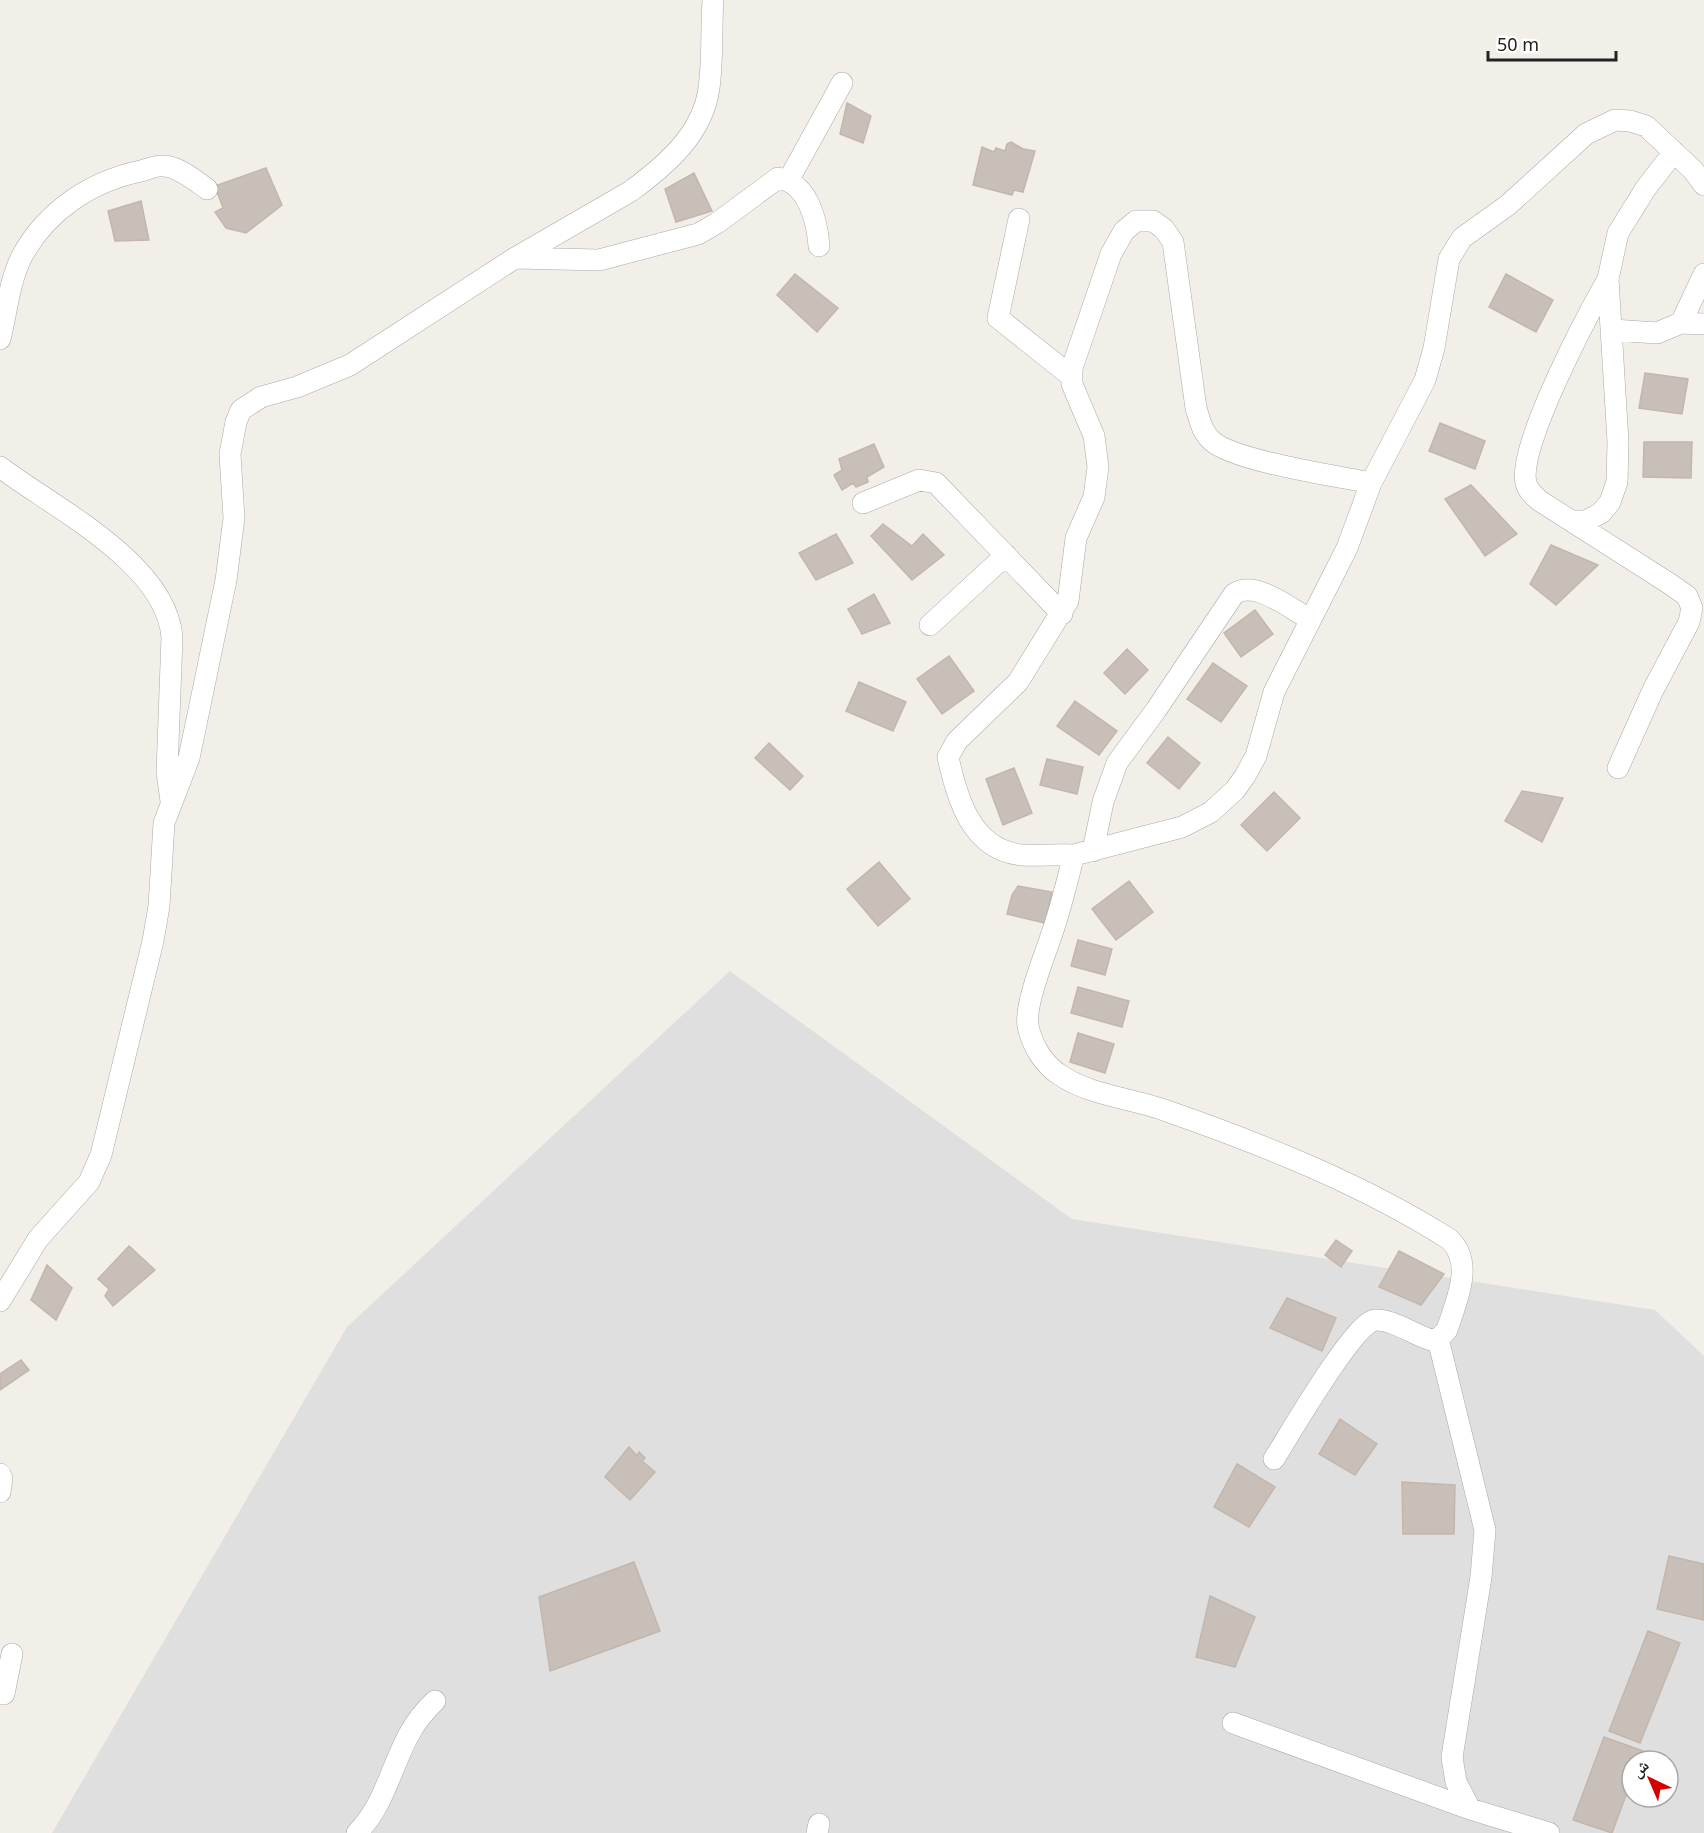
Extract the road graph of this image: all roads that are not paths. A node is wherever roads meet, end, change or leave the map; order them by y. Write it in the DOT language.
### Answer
graph roads {
  1 [pos="713,0"];
  2 [pos="842,83"];
  3 [pos="1674,152"];
  4 [pos="788,181"];
  5 [pos="1704,185"];
  6 [pos="207,189"];
  7 [pos="1019,219"];
  8 [pos="819,246"];
  9 [pos="515,258"];
  10 [pos="1704,274"];
  11 [pos="1608,279"];
  12 [pos="1681,323"];
  13 [pos="1704,324"];
  14 [pos="1612,330"];
  15 [pos="0,339"];
  16 [pos="1071,376"];
  17 [pos="0,467"];
  18 [pos="1371,483"];
  19 [pos="863,504"];
  20 [pos="1574,521"];
  21 [pos="1006,555"];
  22 [pos="1062,614"];
  23 [pos="1310,619"];
  24 [pos="930,625"];
  25 [pos="1618,768"];
  26 [pos="171,802"];
  27 [pos="1084,853"];
  28 [pos="0,1301"];
  29 [pos="1438,1339"];
  30 [pos="1274,1459"];
  31 [pos="0,1474"];
  32 [pos="0,1492"];
  33 [pos="12,1654"];
  34 [pos="0,1694"];
  35 [pos="435,1701"];
  36 [pos="1233,1723"];
  37 [pos="1470,1809"];
  38 [pos="357,1833"];
  39 [pos="1549,1833"];
  1 -- 9 [label="street"];
  2 -- 4 [label="street"];
  3 -- 5 [label="street"];
  3 -- 11 [label="street"];
  3 -- 18 [label="street"];
  4 -- 8 [label="street"];
  4 -- 9 [label="street"];
  6 -- 15 [label="street"];
  7 -- 16 [label="street"];
  9 -- 26 [label="street"];
  10 -- 12 [label="street"];
  11 -- 14 [label="street"];
  11 -- 20 [label="street"];
  12 -- 13 [label="street"];
  12 -- 14 [label="street"];
  14 -- 20 [label="street"];
  16 -- 18 [label="street"];
  16 -- 22 [label="street"];
  17 -- 26 [label="street"];
  18 -- 23 [label="street"];
  19 -- 21 [label="street"];
  20 -- 25 [label="street"];
  21 -- 22 [label="street"];
  21 -- 24 [label="street"];
  22 -- 27 [label="street"];
  23 -- 27 [label="street"];
  23 -- 27 [label="street"];
  26 -- 28 [label="street"];
  27 -- 29 [label="street"];
  29 -- 30 [label="street"];
  29 -- 37 [label="street"];
  31 -- 32 [label="street"];
  33 -- 34 [label="street"];
  35 -- 38 [label="street"];
  36 -- 37 [label="street"];
  37 -- 39 [label="street"];
}
